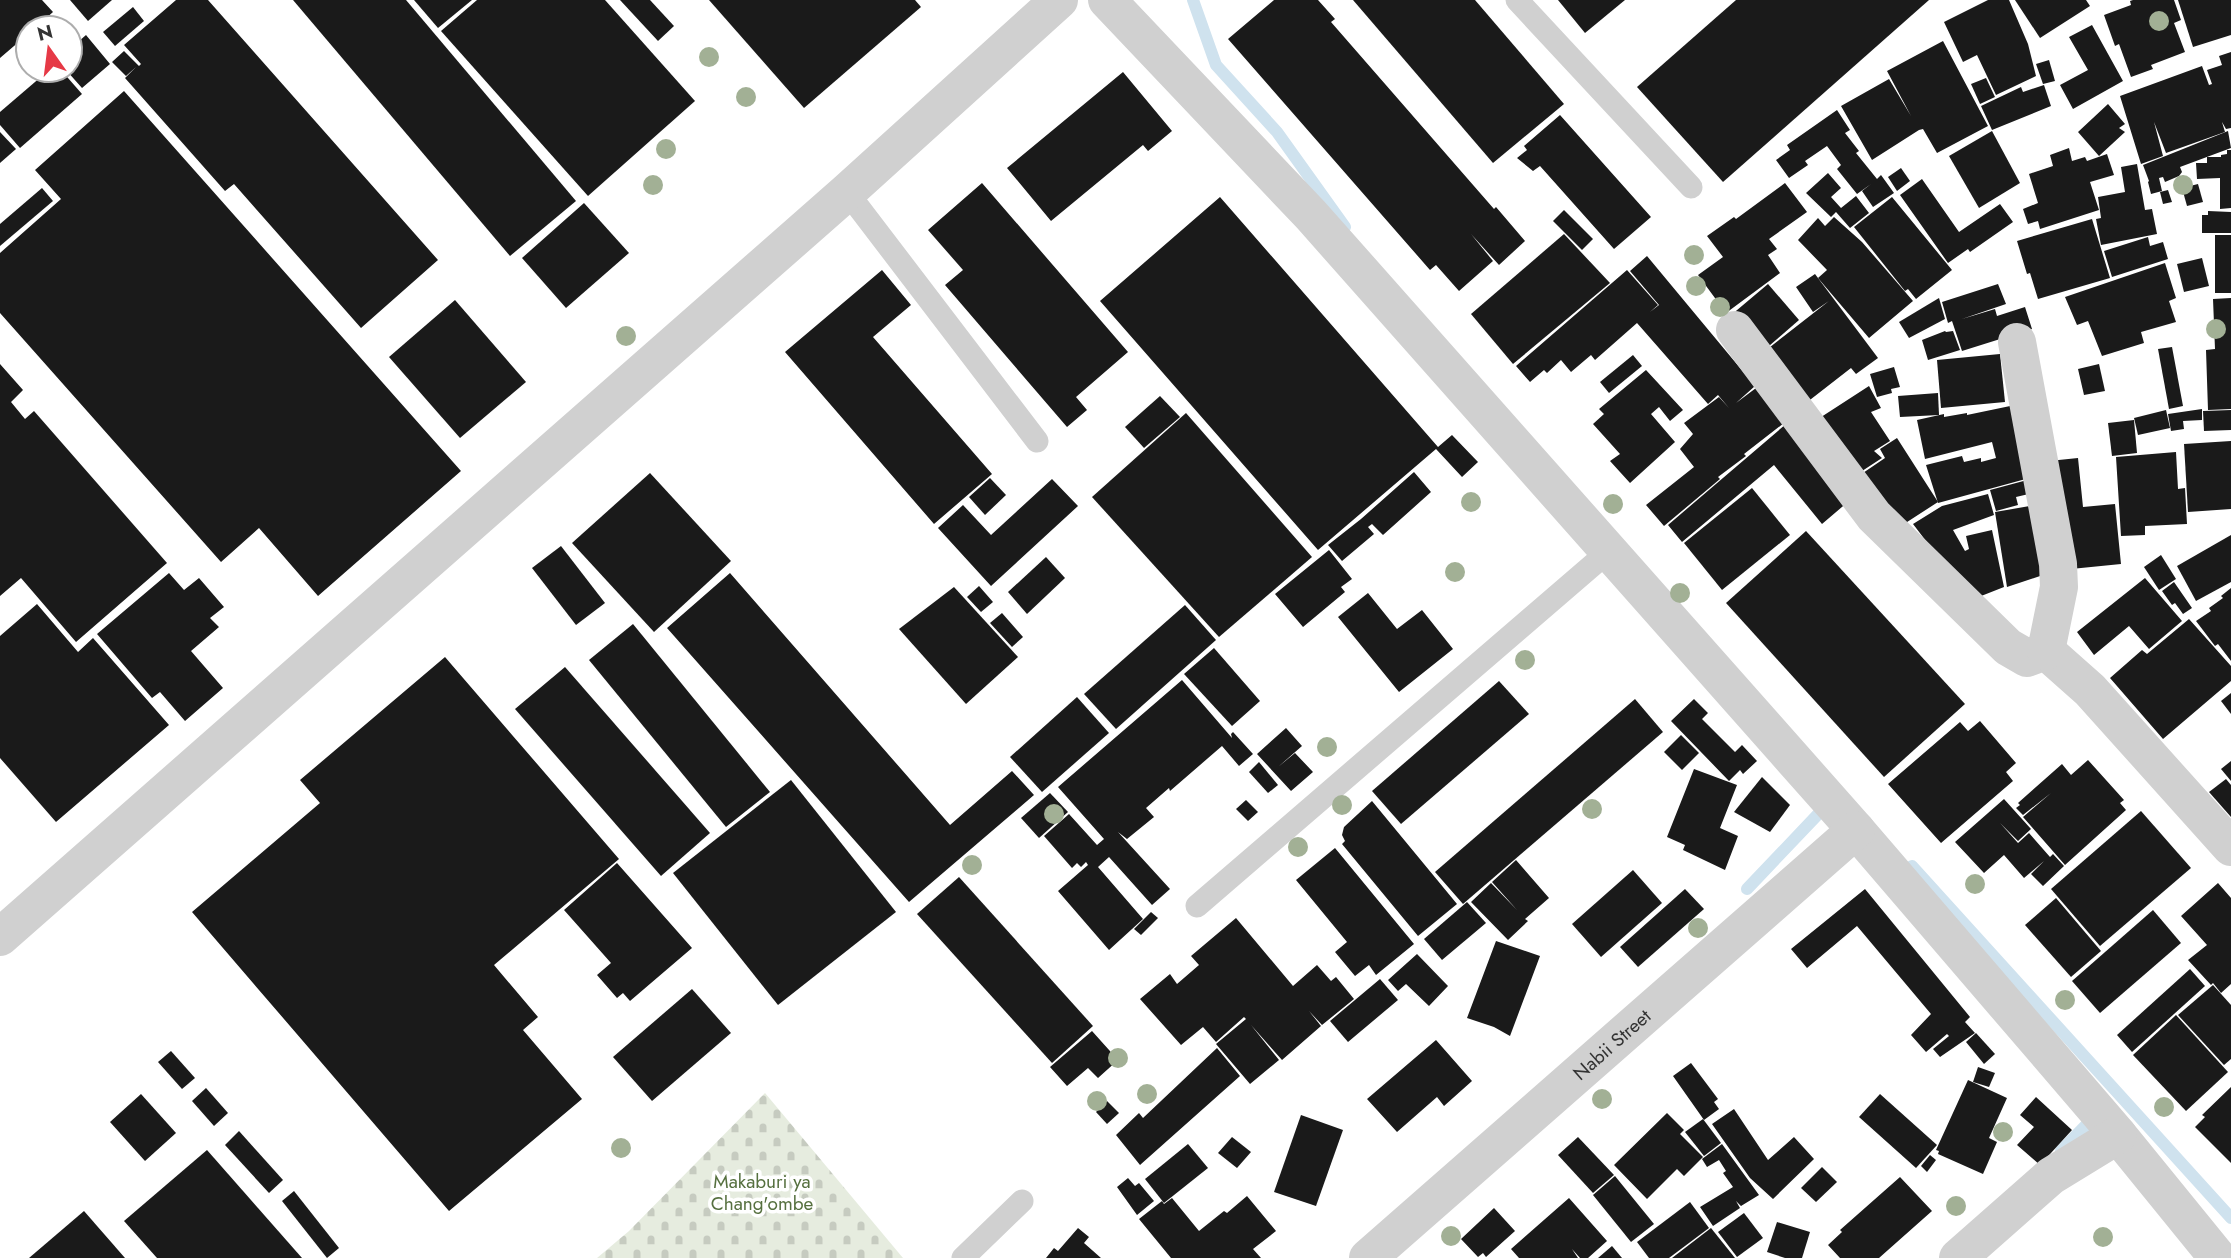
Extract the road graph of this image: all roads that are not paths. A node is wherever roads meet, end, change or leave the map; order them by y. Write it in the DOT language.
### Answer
graph roads {
  1 [pos="1059,0"];
  2 [pos="1107,0"];
  3 [pos="1517,0"];
  4 [pos="1690,187"];
  5 [pos="847,192"];
  6 [pos="1735,330"];
  7 [pos="2017,342"];
  8 [pos="1037,441"];
  9 [pos="1609,551"];
  10 [pos="2046,651"];
  11 [pos="1856,830"];
  12 [pos="2231,848"];
  13 [pos="1197,906"];
  14 [pos="0,937"];
  15 [pos="2118,1135"];
  16 [pos="1022,1201"];
  17 [pos="963,1258"];
  18 [pos="1368,1258"];
  19 [pos="1958,1258"];
  20 [pos="2218,1258"];
  1 -- 5 [label="street"];
  2 -- 9 [label="street"];
  3 -- 4 [label="lane"];
  5 -- 8 [label="lane"];
  5 -- 14 [label="street"];
  6 -- 10 [label="street"];
  7 -- 10 [label="street"];
  9 -- 11 [label="street"];
  9 -- 13 [label="lane"];
  10 -- 12 [label="street"];
  11 -- 15 [label="street"];
  11 -- 18 [label="street, Nabii Street"];
  15 -- 19 [label="street"];
  15 -- 20 [label="street"];
  16 -- 17 [label="lane"];
}
